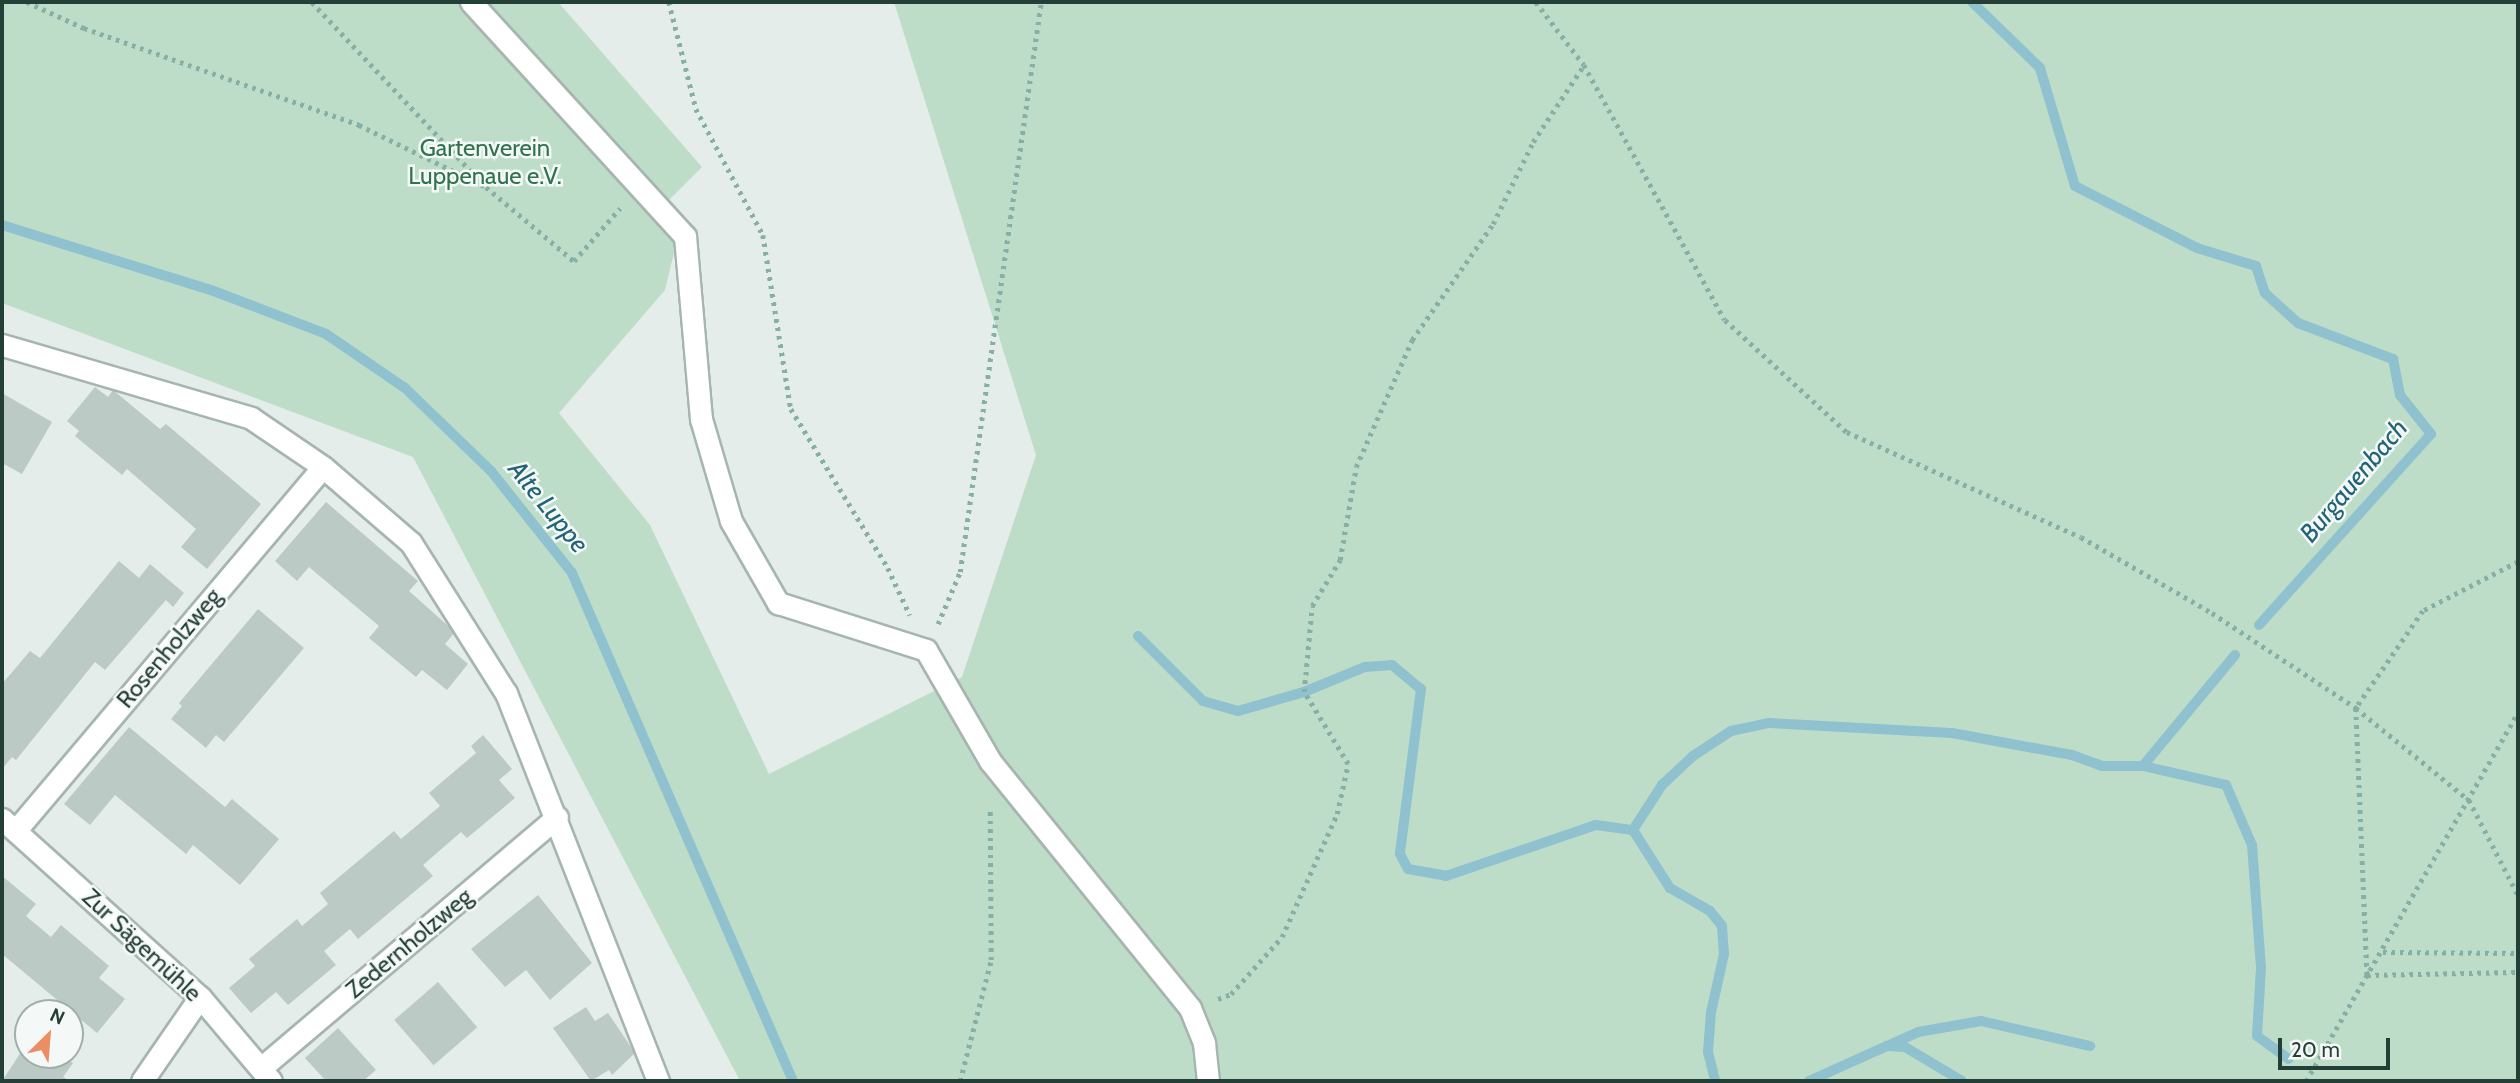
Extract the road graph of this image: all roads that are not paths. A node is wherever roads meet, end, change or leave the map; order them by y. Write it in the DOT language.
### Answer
graph roads {
  1 [pos="471,2"];
  2 [pos="2,345"];
  3 [pos="323,467"];
  4 [pos="558,817"];
  5 [pos="9,825"];
  6 [pos="200,997"];
  7 [pos="266,1075"];
  8 [pos="142,1081"];
  9 [pos="658,1081"];
  10 [pos="1208,1081"];
  1 -- 10 [label="street"];
  2 -- 3 [label="street"];
  3 -- 4 [label="street"];
  3 -- 5 [label="street, Rosenholzweg"];
  4 -- 7 [label="street, Zedernholzweg"];
  4 -- 9 [label="street"];
  5 -- 6 [label="street, Zur Sägemühle"];
  6 -- 7 [label="street, Zur Sägemühle"];
  6 -- 8 [label="street"];
}
